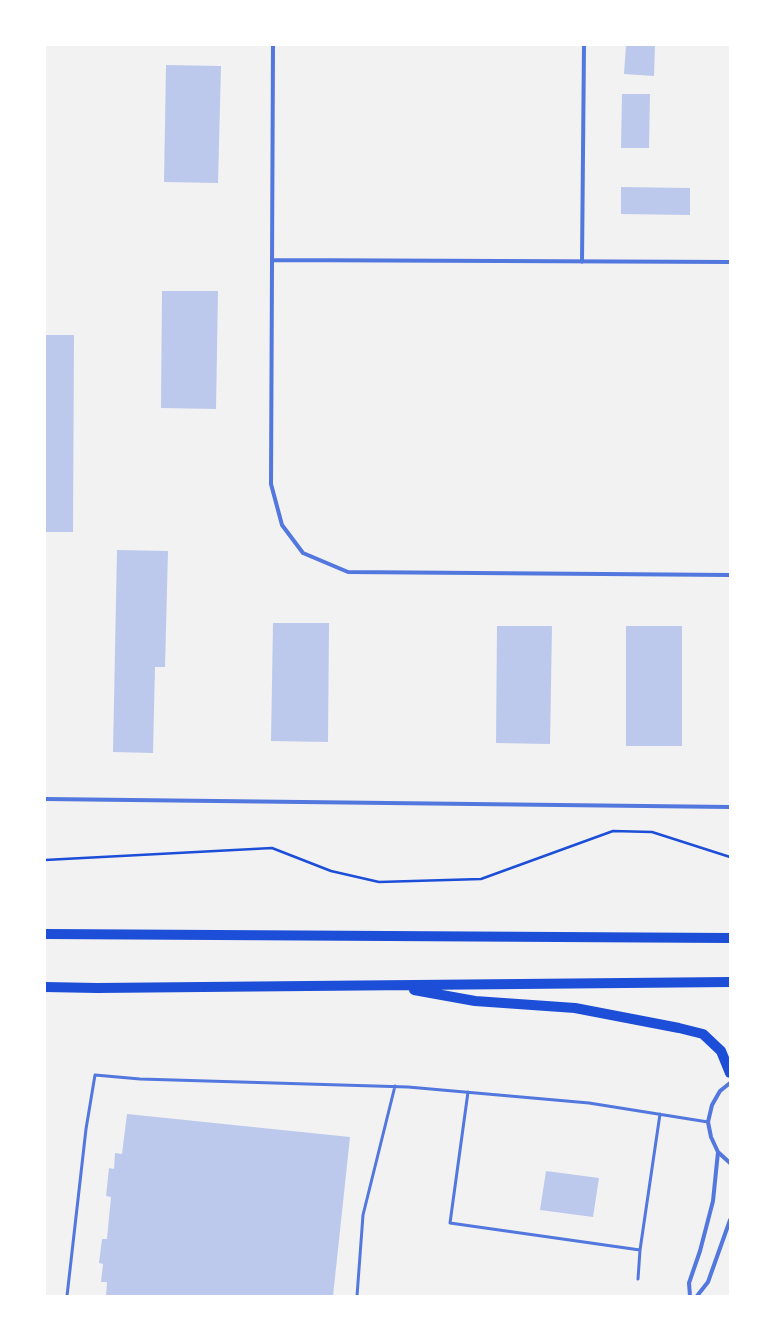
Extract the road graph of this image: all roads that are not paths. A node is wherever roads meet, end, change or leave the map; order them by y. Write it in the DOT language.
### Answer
graph roads {
  1 [pos="273,45"];
  2 [pos="584,45"];
  3 [pos="272,260"];
  4 [pos="582,262"];
  5 [pos="730,262"];
  6 [pos="730,575"];
  7 [pos="45,799"];
  8 [pos="730,807"];
  9 [pos="45,934"];
  10 [pos="730,938"];
  11 [pos="730,982"];
  12 [pos="45,986"];
  13 [pos="391,986"];
  14 [pos="730,1073"];
  15 [pos="730,1083"];
  16 [pos="395,1086"];
  17 [pos="468,1092"];
  18 [pos="660,1114"];
  19 [pos="708,1122"];
  20 [pos="718,1152"];
  21 [pos="730,1163"];
  22 [pos="730,1220"];
  23 [pos="640,1250"];
  24 [pos="638,1279"];
  25 [pos="67,1296"];
  26 [pos="357,1296"];
  27 [pos="690,1296"];
  28 [pos="697,1296"];
  1 -- 3 [label="street"];
  2 -- 4 [label="street"];
  3 -- 4 [label="street"];
  3 -- 6 [label="street"];
  4 -- 5 [label="street"];
  7 -- 8 [label="street"];
  9 -- 10 [label="main road"];
  11 -- 13 [label="main road"];
  12 -- 13 [label="main road"];
  13 -- 14 [label="main road"];
  15 -- 19 [label="street"];
  16 -- 17 [label="lane"];
  16 -- 25 [label="lane"];
  16 -- 26 [label="lane"];
  17 -- 18 [label="lane"];
  17 -- 23 [label="lane"];
  18 -- 19 [label="lane"];
  18 -- 23 [label="lane"];
  19 -- 20 [label="street"];
  20 -- 21 [label="street"];
  20 -- 27 [label="street"];
  22 -- 28 [label="street"];
  23 -- 24 [label="lane"];
}
